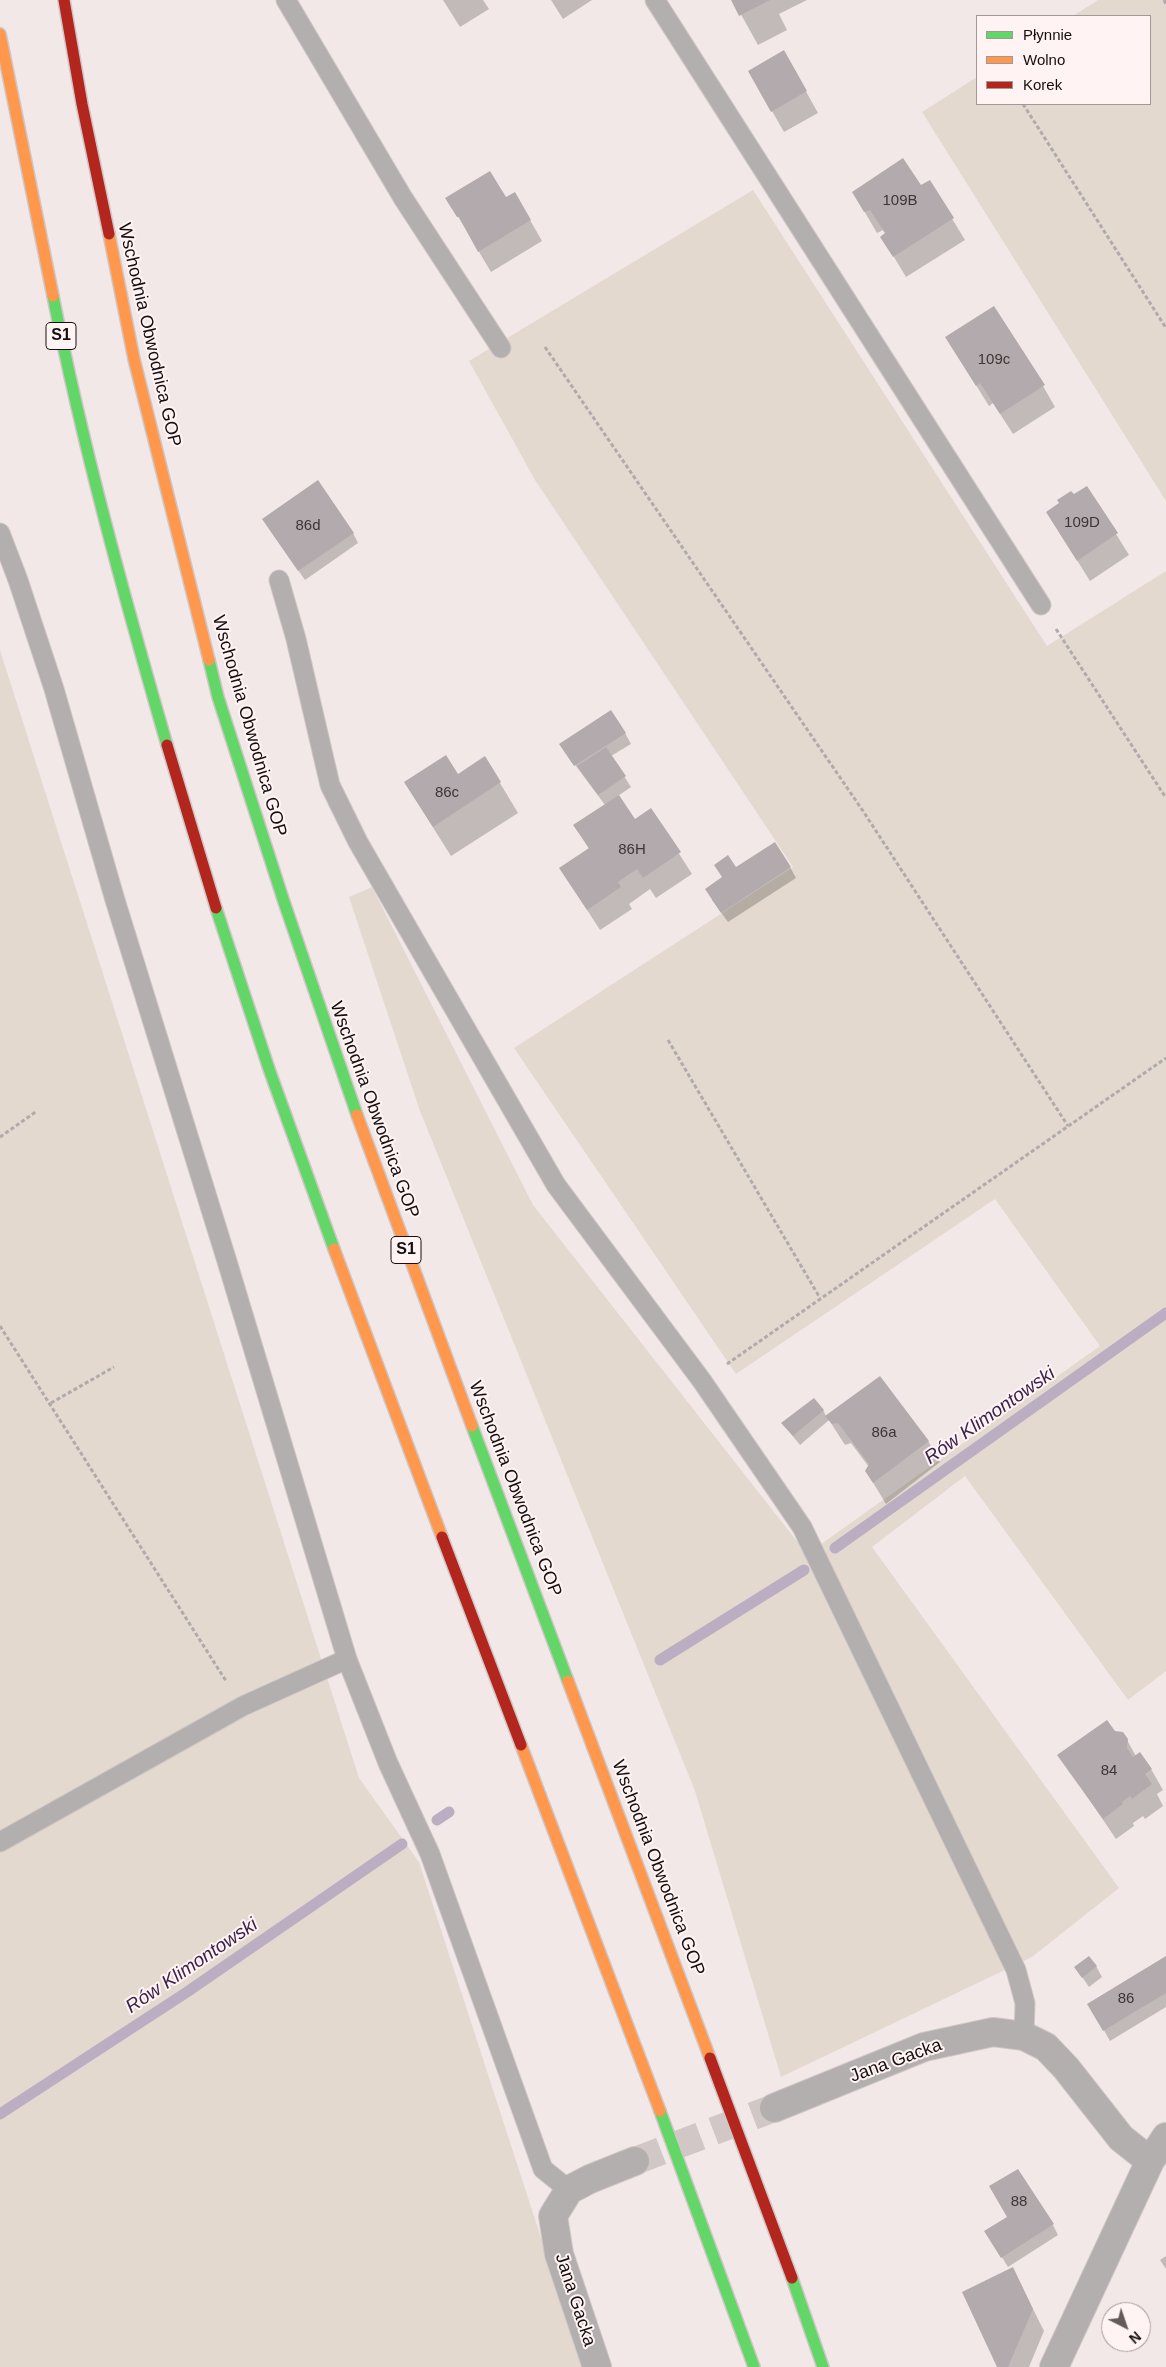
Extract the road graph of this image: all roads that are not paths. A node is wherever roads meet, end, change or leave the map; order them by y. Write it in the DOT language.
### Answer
graph roads {
  1 [pos="64,0"];
  2 [pos="286,0"];
  3 [pos="655,0"];
  4 [pos="0,34"];
  5 [pos="501,348"];
  6 [pos="0,533"];
  7 [pos="279,580"];
  8 [pos="1041,606"];
  9 [pos="347,1659"];
  10 [pos="0,1842"];
  11 [pos="1024,2036"];
  12 [pos="774,2108"];
  13 [pos="1166,2137"];
  14 [pos="636,2161"];
  15 [pos="1150,2161"];
  16 [pos="569,2190"];
  17 [pos="598,2367"];
  18 [pos="754,2367"];
  19 [pos="823,2367"];
  20 [pos="1054,2367"];
  1 -- 19 [label="highway, Wschodnia Obwodnica GOP / S1"];
  2 -- 5 [label="lane"];
  3 -- 8 [label="lane"];
  4 -- 18 [label="highway, S1"];
  6 -- 9 [label="lane"];
  7 -- 11 [label="lane"];
  9 -- 10 [label="lane"];
  9 -- 16 [label="lane"];
  11 -- 12 [label="street, Jana Gacka"];
  11 -- 15 [label="street, Jana Gacka"];
  13 -- 15 [label="street"];
  14 -- 16 [label="street"];
  15 -- 20 [label="street"];
  16 -- 17 [label="street, Jana Gacka"];
}
